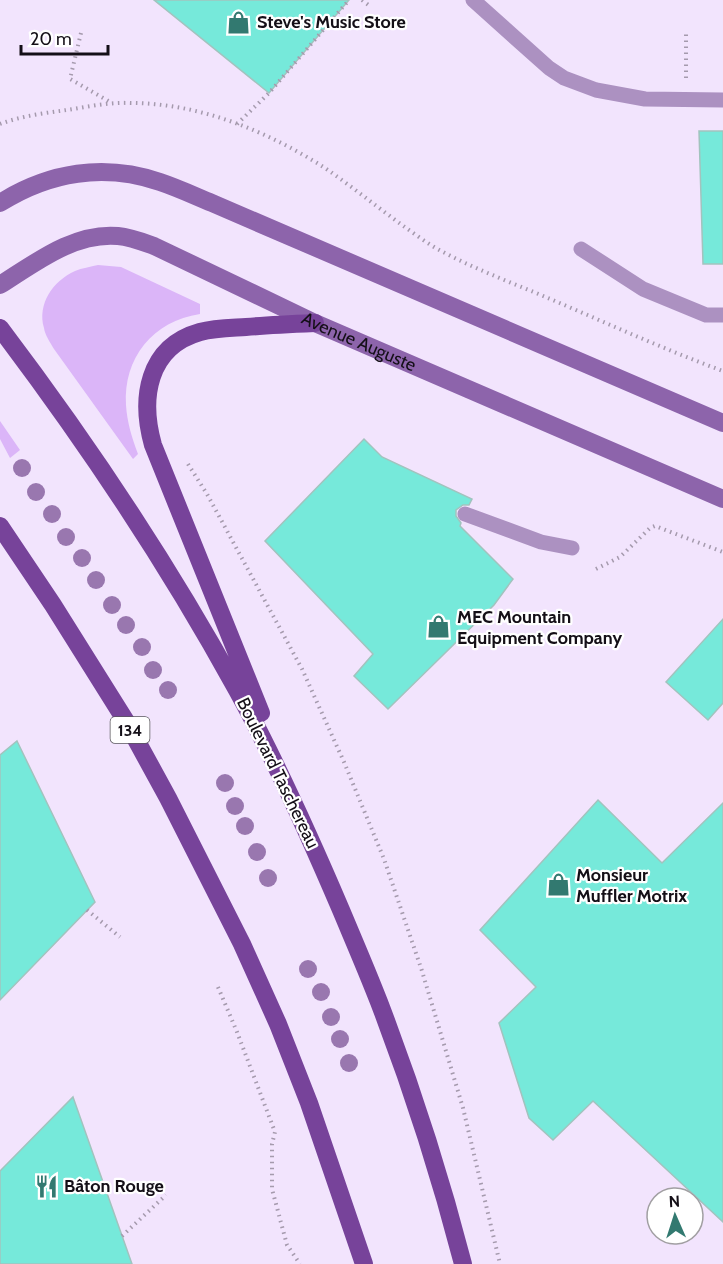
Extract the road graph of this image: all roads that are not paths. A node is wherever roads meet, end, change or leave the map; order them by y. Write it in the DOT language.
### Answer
graph roads {
  1 [pos="473,0"];
  2 [pos="723,100"];
  3 [pos="0,203"];
  4 [pos="581,249"];
  5 [pos="0,285"];
  6 [pos="723,315"];
  7 [pos="315,322"];
  8 [pos="0,328"];
  9 [pos="723,423"];
  10 [pos="723,499"];
  11 [pos="465,514"];
  12 [pos="0,526"];
  13 [pos="572,548"];
  14 [pos="314,846"];
  15 [pos="364,1264"];
  16 [pos="462,1264"];
  1 -- 2 [label="lane"];
  3 -- 9 [label="main road"];
  4 -- 6 [label="lane"];
  5 -- 7 [label="main road, Avenue Auguste"];
  7 -- 10 [label="main road, Avenue Auguste"];
  7 -- 14 [label="main road"];
  8 -- 14 [label="main road, Boulevard Taschereau"];
  11 -- 13 [label="lane"];
  12 -- 15 [label="main road, 134"];
  14 -- 16 [label="main road, Boulevard Taschereau"];
}
